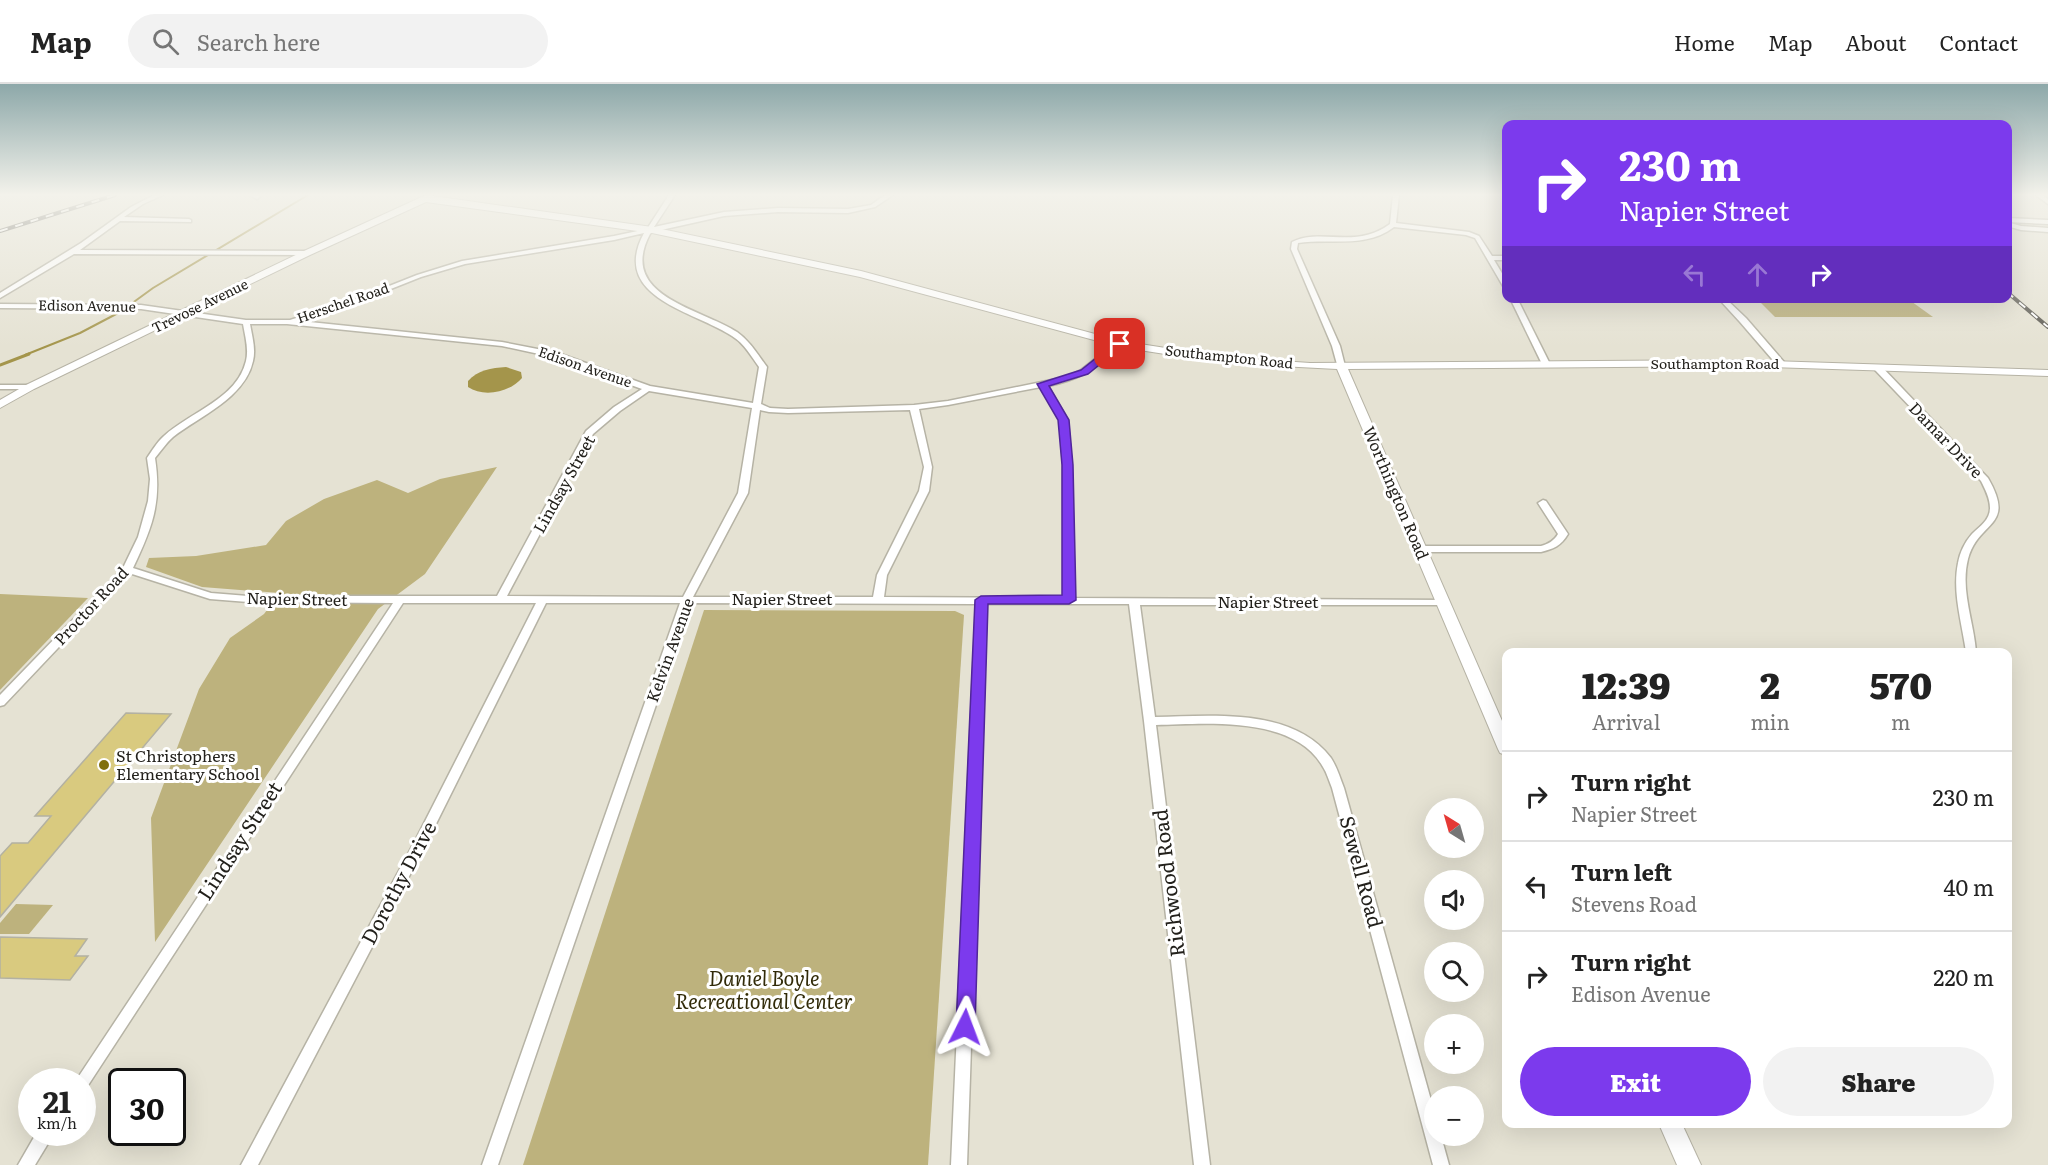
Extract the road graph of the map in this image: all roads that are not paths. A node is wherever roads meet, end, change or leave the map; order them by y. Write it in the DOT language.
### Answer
graph roads {
  1 [pos="83,245"];
  2 [pos="324,245"];
  3 [pos="567,245"];
  4 [pos="641,245"];
  5 [pos="725,245"];
  6 [pos="1294,245"];
  7 [pos="1483,245"];
  8 [pos="73,252"];
  9 [pos="307,253"];
  10 [pos="1491,258"];
  11 [pos="1502,258"];
  12 [pos="1502,279"];
  13 [pos="0,296"];
  14 [pos="1516,303"];
  15 [pos="1725,303"];
  16 [pos="0,306"];
  17 [pos="185,313"];
  18 [pos="246,322"];
  19 [pos="287,322"];
  20 [pos="1120,344"];
  21 [pos="1546,364"];
  22 [pos="1782,364"];
  23 [pos="1341,366"];
  24 [pos="1878,368"];
  25 [pos="2048,373"];
  26 [pos="1043,384"];
  27 [pos="0,387"];
  28 [pos="30,387"];
  29 [pos="648,388"];
  30 [pos="0,405"];
  31 [pos="758,406"];
  32 [pos="914,407"];
  33 [pos="1543,503"];
  34 [pos="1421,549"];
  35 [pos="127,569"];
  36 [pos="501,598"];
  37 [pos="543,599"];
  38 [pos="687,599"];
  39 [pos="400,600"];
  40 [pos="878,600"];
  41 [pos="981,600"];
  42 [pos="1069,600"];
  43 [pos="1134,601"];
  44 [pos="1442,602"];
  45 [pos="1970,648"];
  46 [pos="0,702"];
  47 [pos="1150,721"];
  48 [pos="1502,739"];
  49 [pos="90,1068"];
  50 [pos="1672,1128"];
  51 [pos="38,1146"];
  52 [pos="26,1165"];
  53 [pos="249,1165"];
  54 [pos="490,1165"];
  55 [pos="959,1165"];
  56 [pos="1202,1165"];
  57 [pos="1441,1165"];
  58 [pos="1689,1165"];
  1 -- 8 [label="street"];
  2 -- 9 [label="street, Trevose Avenue"];
  3 -- 19 [label="street, Herschel Road"];
  4 -- 31 [label="street, Kelvin Avenue"];
  5 -- 20 [label="street, Southampton Road"];
  6 -- 23 [label="street, Worthington Road"];
  7 -- 10 [label="street"];
  8 -- 9 [label="street"];
  8 -- 13 [label="street"];
  9 -- 17 [label="street, Trevose Avenue"];
  10 -- 11 [label="street"];
  10 -- 12 [label="street"];
  14 -- 21 [label="street"];
  15 -- 22 [label="street"];
  16 -- 17 [label="street, Edison Avenue"];
  17 -- 18 [label="street, Edison Avenue"];
  17 -- 28 [label="street, Trevose Avenue"];
  18 -- 19 [label="street, Edison Avenue"];
  18 -- 35 [label="street, Proctor Road"];
  19 -- 29 [label="street, Edison Avenue"];
  20 -- 23 [label="street, Southampton Road"];
  20 -- 26 [label="street, Edison Avenue"];
  21 -- 22 [label="street, Southampton Road"];
  21 -- 23 [label="street, Southampton Road"];
  22 -- 24 [label="street, Southampton Road"];
  23 -- 34 [label="street, Worthington Road"];
  24 -- 25 [label="street, Southampton Road"];
  24 -- 45 [label="street, Damar Drive"];
  26 -- 32 [label="street, Edison Avenue"];
  26 -- 42 [label="street"];
  27 -- 28 [label="street"];
  28 -- 30 [label="street, Trevose Avenue"];
  29 -- 31 [label="street, Edison Avenue"];
  29 -- 36 [label="street, Lindsay Street"];
  31 -- 32 [label="street, Edison Avenue"];
  31 -- 38 [label="street, Kelvin Avenue"];
  32 -- 40 [label="street"];
  33 -- 34 [label="street"];
  34 -- 44 [label="street, Worthington Road"];
  35 -- 39 [label="street, Napier Street"];
  35 -- 46 [label="street, Proctor Road"];
  36 -- 37 [label="street, Napier Street"];
  36 -- 39 [label="street, Napier Street"];
  37 -- 38 [label="street, Napier Street"];
  37 -- 53 [label="street, Dorothy Drive"];
  38 -- 40 [label="street, Napier Street"];
  38 -- 54 [label="street, Kelvin Avenue"];
  39 -- 49 [label="street, Lindsay Street"];
  40 -- 41 [label="street, Napier Street"];
  41 -- 42 [label="street, Napier Street"];
  41 -- 55 [label="street"];
  42 -- 43 [label="street, Napier Street"];
  43 -- 44 [label="street, Napier Street"];
  43 -- 47 [label="street, Richwood Road"];
  44 -- 48 [label="street, Worthington Road"];
  47 -- 56 [label="street, Richwood Road"];
  47 -- 57 [label="street, Sewell Road"];
  50 -- 58 [label="street"];
  51 -- 52 [label="street"];
}
